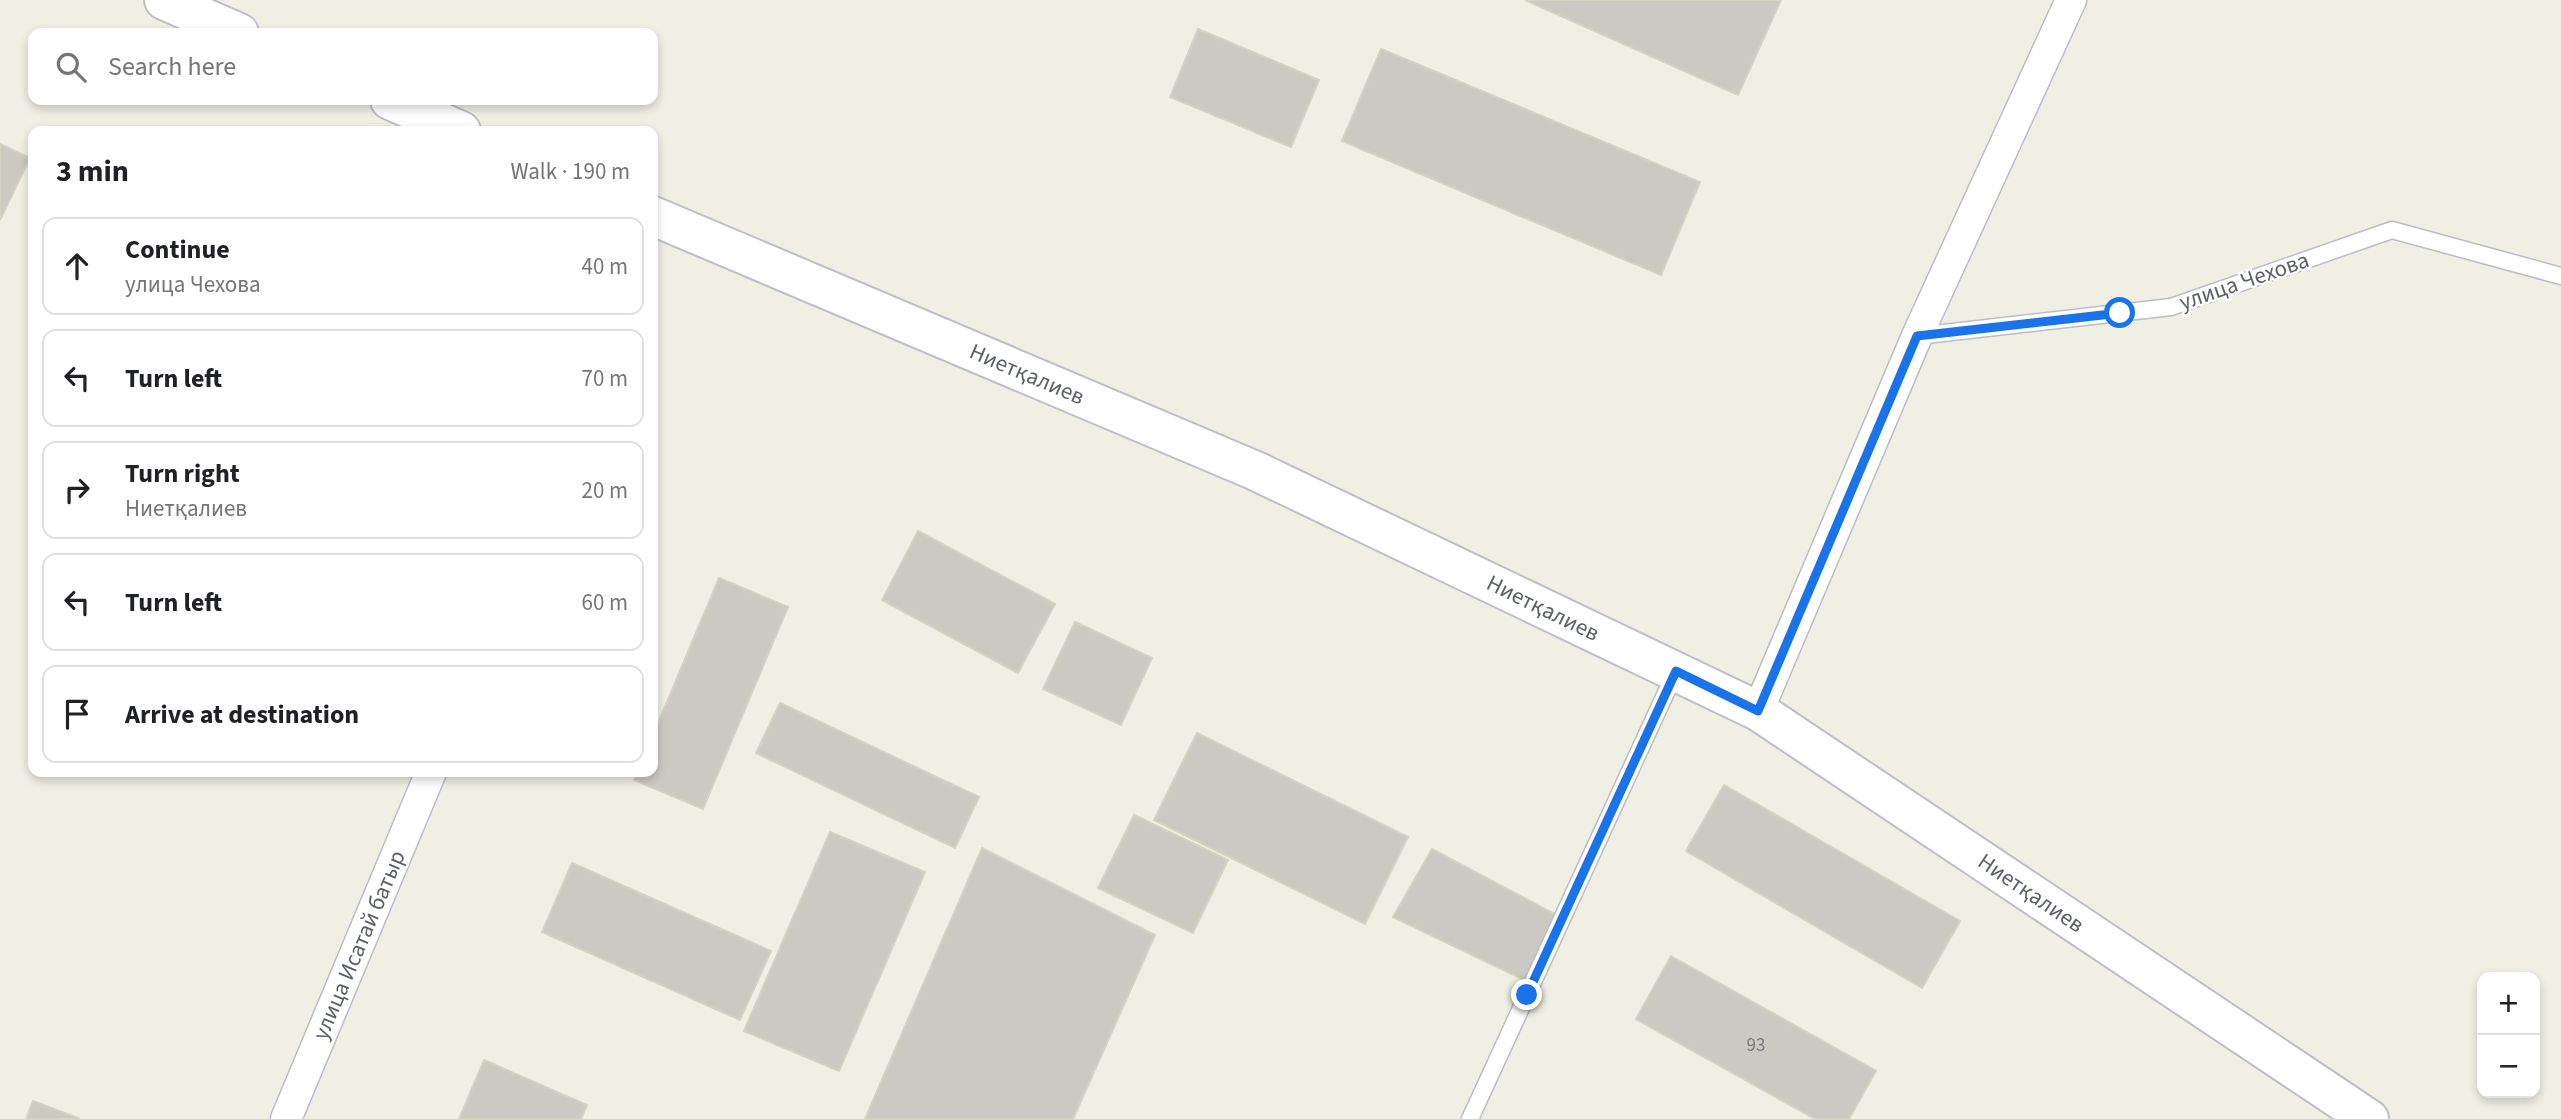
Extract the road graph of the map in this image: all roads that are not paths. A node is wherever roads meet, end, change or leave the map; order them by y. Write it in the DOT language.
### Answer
graph roads {
  1 [pos="164,0"];
  2 [pos="2071,0"];
  3 [pos="228,28"];
  4 [pos="401,105"];
  5 [pos="450,126"];
  6 [pos="658,227"];
  7 [pos="2561,276"];
  8 [pos="1917,336"];
  9 [pos="1676,671"];
  10 [pos="1758,711"];
  11 [pos="429,777"];
  12 [pos="286,1119"];
  13 [pos="1470,1119"];
  14 [pos="2369,1119"];
  1 -- 3 [label="street"];
  2 -- 8 [label="street"];
  4 -- 5 [label="street"];
  6 -- 9 [label="street, Ниетқалиев"];
  7 -- 8 [label="lane, улица Чехова"];
  8 -- 10 [label="street"];
  9 -- 10 [label="street, Ниетқалиев"];
  9 -- 13 [label="lane"];
  10 -- 14 [label="street, Ниетқалиев"];
  11 -- 12 [label="street, улица Исатай батыр"];
}
